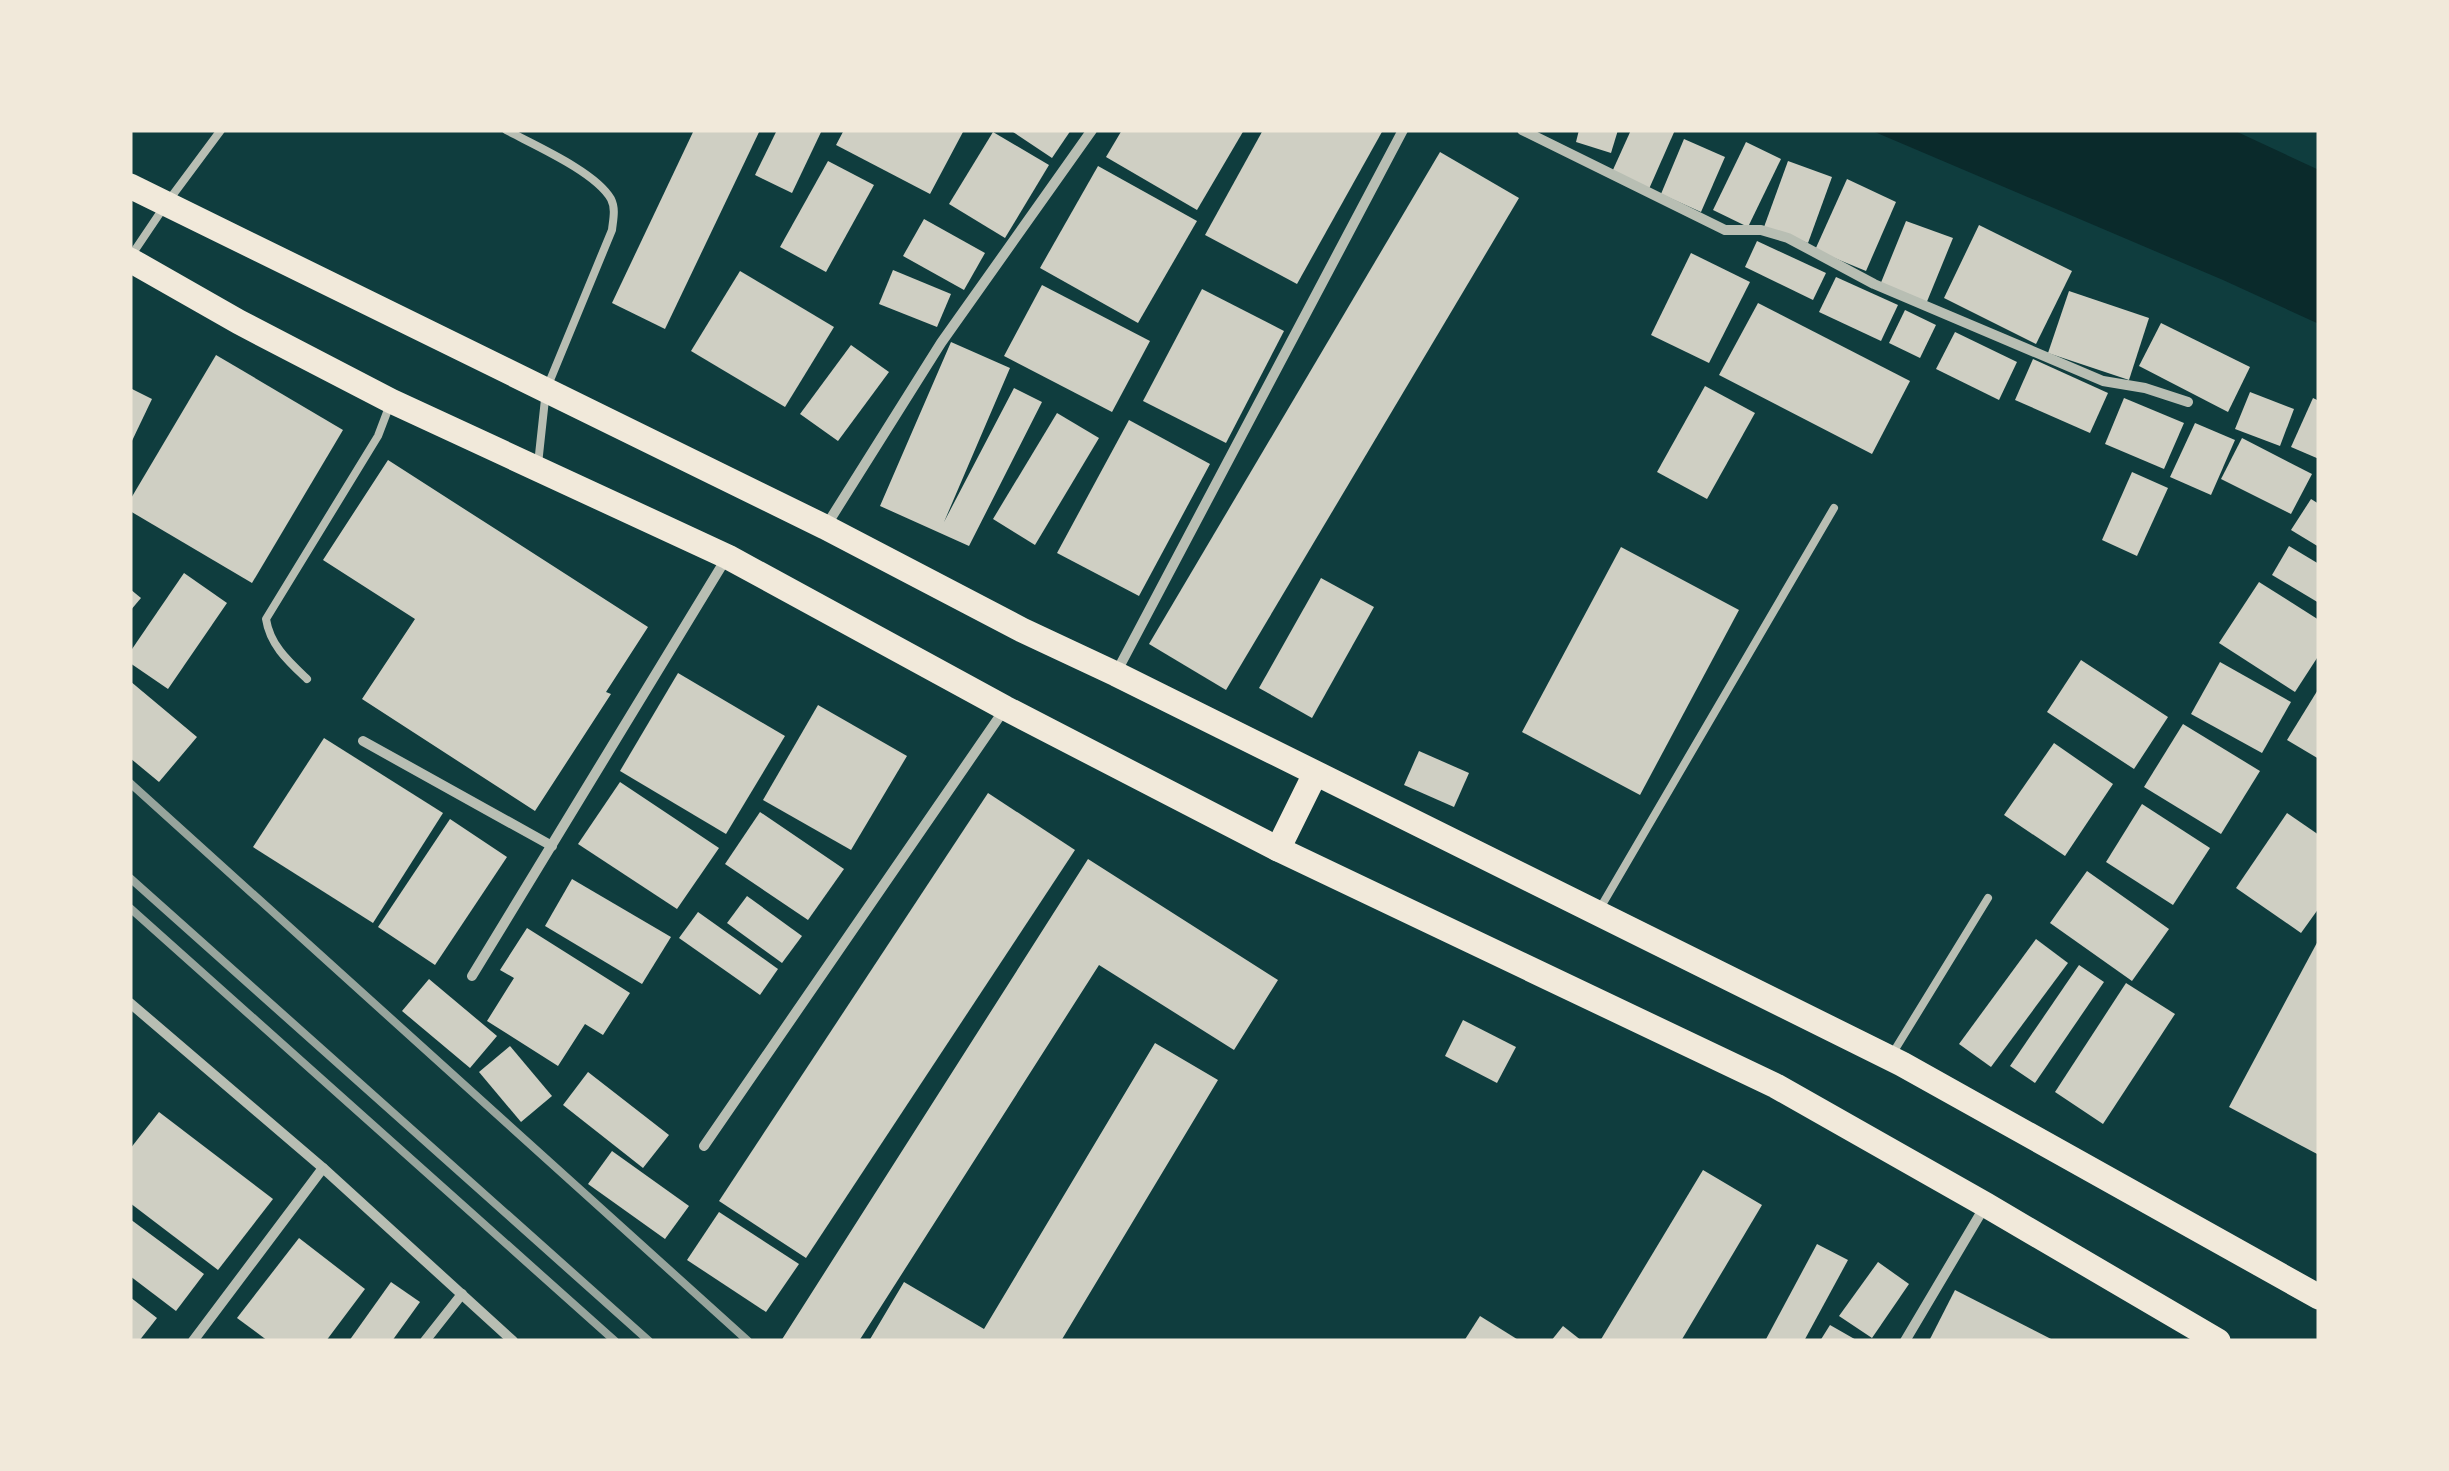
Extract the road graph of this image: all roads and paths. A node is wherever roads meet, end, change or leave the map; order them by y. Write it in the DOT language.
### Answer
graph roads {
  1 [pos="221,130"];
  2 [pos="506,130"];
  3 [pos="1092,130"];
  4 [pos="1403,130"];
  5 [pos="1522,130"];
  6 [pos="130,186"];
  7 [pos="166,204"];
  8 [pos="130,259"];
  9 [pos="546,390"];
  10 [pos="392,401"];
  11 [pos="2188,402"];
  12 [pos="538,468"];
  13 [pos="1834,508"];
  14 [pos="825,527"];
  15 [pos="728,556"];
  16 [pos="1116,674"];
  17 [pos="307,679"];
  18 [pos="1006,708"];
  19 [pos="363,740"];
  20 [pos="1315,774"];
  21 [pos="552,846"];
  22 [pos="1278,849"];
  23 [pos="1988,898"];
  24 [pos="1597,914"];
  25 [pos="472,976"];
  26 [pos="130,1003"];
  27 [pos="1889,1058"];
  28 [pos="704,1146"];
  29 [pos="323,1168"];
  30 [pos="1986,1205"];
  31 [pos="2316,1287"];
  32 [pos="462,1294"];
  33 [pos="193,1341"];
  34 [pos="425,1341"];
  35 [pos="514,1341"];
  36 [pos="1905,1341"];
  37 [pos="2218,1341"];
  1 -- 7 [label="lane"];
  2 -- 9 [label="lane"];
  3 -- 14 [label="street"];
  4 -- 16 [label="street"];
  5 -- 11 [label="street"];
  6 -- 7 [label="main road"];
  7 -- 8 [label="lane"];
  7 -- 9 [label="main road"];
  8 -- 10 [label="main road"];
  9 -- 12 [label="lane"];
  9 -- 14 [label="main road"];
  10 -- 12 [label="main road"];
  10 -- 17 [label="lane"];
  12 -- 15 [label="main road"];
  13 -- 24 [label="lane"];
  14 -- 16 [label="main road"];
  15 -- 18 [label="main road"];
  15 -- 21 [label="street"];
  16 -- 20 [label="main road"];
  18 -- 22 [label="main road"];
  18 -- 28 [label="street"];
  19 -- 21 [label="street"];
  20 -- 22 [label="main road"];
  20 -- 24 [label="main road"];
  21 -- 25 [label="street"];
  22 -- 30 [label="main road"];
  23 -- 27 [label="lane"];
  24 -- 27 [label="main road"];
  26 -- 29 [label="street"];
  27 -- 31 [label="main road"];
  29 -- 32 [label="street"];
  29 -- 33 [label="street"];
  30 -- 36 [label="street"];
  30 -- 37 [label="main road"];
  32 -- 34 [label="street"];
  32 -- 35 [label="street"];
}
